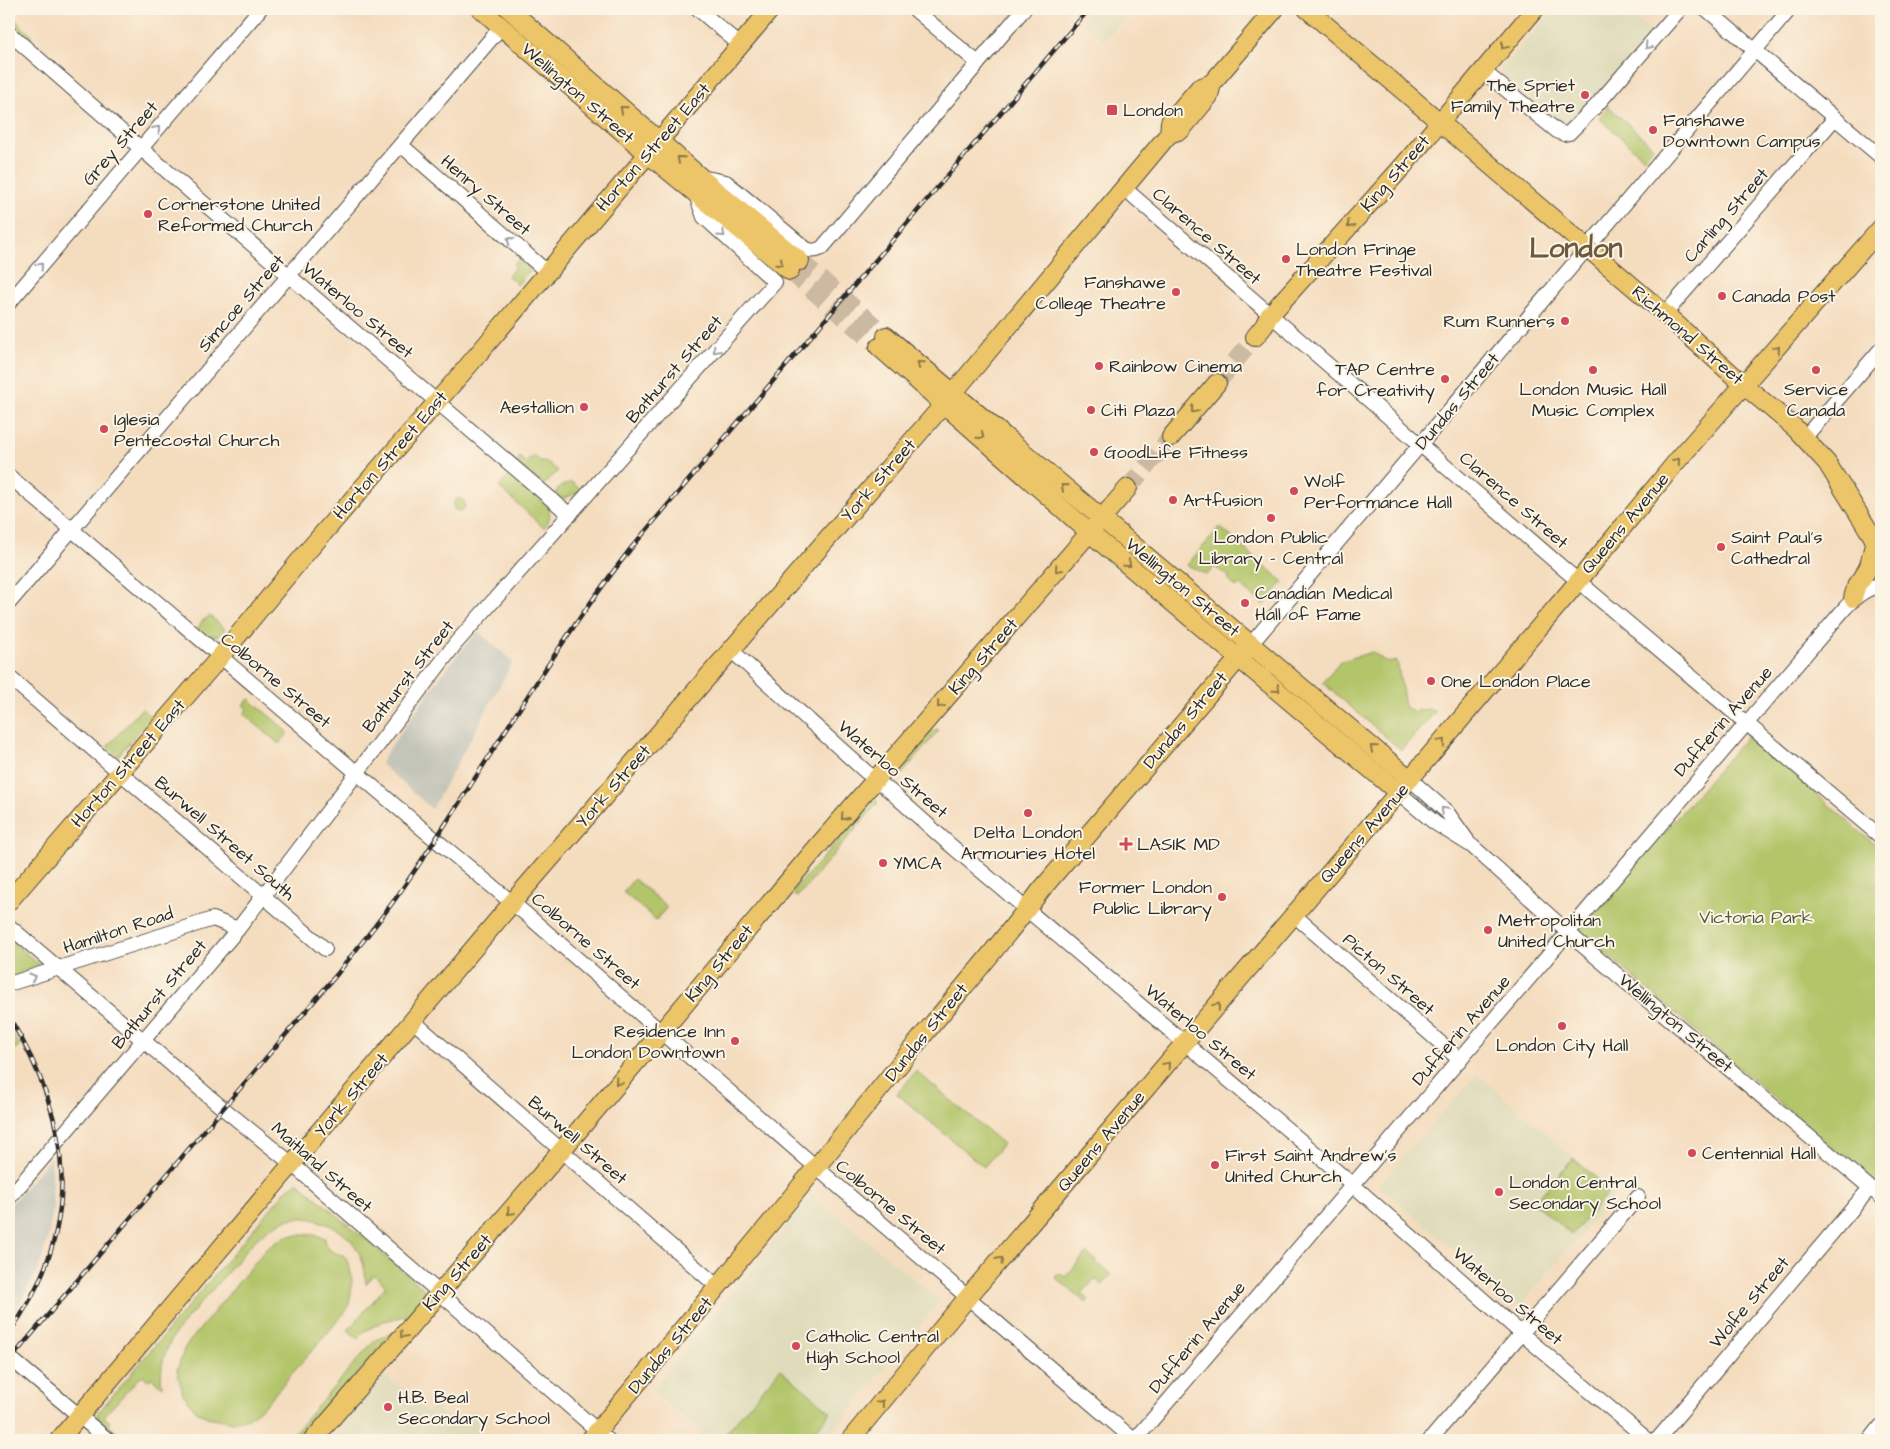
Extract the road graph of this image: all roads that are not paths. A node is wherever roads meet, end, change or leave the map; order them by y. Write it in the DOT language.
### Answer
graph roads {
  1 [pos="260,9"];
  2 [pos="481,9"];
  3 [pos="698,9"];
  4 [pos="771,9"];
  5 [pos="914,9"];
  6 [pos="1024,9"];
  7 [pos="1275,9"];
  8 [pos="1307,9"];
  9 [pos="1536,9"];
  10 [pos="1680,9"];
  11 [pos="1706,9"];
  12 [pos="1790,9"];
  13 [pos="514,10"];
  14 [pos="502,26"];
  15 [pos="9,33"];
  16 [pos="740,45"];
  17 [pos="1755,50"];
  18 [pos="978,63"];
  19 [pos="1483,70"];
  20 [pos="1835,118"];
  21 [pos="1440,122"];
  22 [pos="401,145"];
  23 [pos="140,148"];
  24 [pos="654,148"];
  25 [pos="1881,157"];
  26 [pos="1124,188"];
  27 [pos="696,195"];
  28 [pos="1881,228"];
  29 [pos="1586,247"];
  30 [pos="801,261"];
  31 [pos="546,272"];
  32 [pos="289,276"];
  33 [pos="9,303"];
  34 [pos="1665,314"];
  35 [pos="1269,316"];
  36 [pos="1255,337"];
  37 [pos="882,342"];
  38 [pos="1881,349"];
  39 [pos="972,370"];
  40 [pos="1217,383"];
  41 [pos="1745,386"];
  42 [pos="949,398"];
  43 [pos="437,401"];
  44 [pos="978,412"];
  45 [pos="1171,437"];
  46 [pos="1805,437"];
  47 [pos="1420,445"];
  48 [pos="9,476"];
  49 [pos="1128,488"];
  50 [pos="570,515"];
  51 [pos="1096,526"];
  52 [pos="72,529"];
  53 [pos="1878,545"];
  54 [pos="1579,580"];
  55 [pos="1881,586"];
  56 [pos="1853,598"];
  57 [pos="9,603"];
  58 [pos="731,650"];
  59 [pos="1245,650"];
  60 [pos="220,657"];
  61 [pos="9,678"];
  62 [pos="1746,722"];
  63 [pos="120,772"];
  64 [pos="357,772"];
  65 [pos="877,780"];
  66 [pos="1405,786"];
  67 [pos="1881,837"];
  68 [pos="263,896"];
  69 [pos="9,901"];
  70 [pos="512,903"];
  71 [pos="1027,909"];
  72 [pos="1294,915"];
  73 [pos="9,926"];
  74 [pos="238,929"];
  75 [pos="1568,932"];
  76 [pos="326,949"];
  77 [pos="58,969"];
  78 [pos="9,984"];
  79 [pos="413,1021"];
  80 [pos="662,1032"];
  81 [pos="144,1041"];
  82 [pos="1185,1043"];
  83 [pos="1460,1060"];
  84 [pos="560,1150"];
  85 [pos="292,1164"];
  86 [pos="817,1168"];
  87 [pos="1352,1184"];
  88 [pos="1870,1188"];
  89 [pos="1881,1197"];
  90 [pos="9,1198"];
  91 [pos="1638,1198"];
  92 [pos="718,1287"];
  93 [pos="439,1294"];
  94 [pos="968,1297"];
  95 [pos="1522,1334"];
  96 [pos="9,1357"];
  97 [pos="80,1416"];
  98 [pos="1881,1426"];
  99 [pos="598,1437"];
  100 [pos="59,1440"];
  101 [pos="108,1440"];
  102 [pos="313,1440"];
  103 [pos="850,1440"];
  104 [pos="1134,1440"];
  105 [pos="1430,1440"];
  106 [pos="1648,1440"];
  107 [pos="1657,1440"];
  108 [pos="1870,1440"];
  23 -- 1 [label="street, Grey Street, one-way"];
  2 -- 14 [label="main road, Wellington Street"];
  3 -- 16 [label="street"];
  4 -- 16 [label="main road, Horton Street East"];
  5 -- 18 [label="street"];
  6 -- 18 [label="street"];
  7 -- 26 [label="main road, York Street"];
  8 -- 21 [label="main road, Richmond Street"];
  9 -- 19 [label="main road, King Street, one-way"];
  10 -- 19 [label="street, one-way"];
  11 -- 17 [label="street"];
  12 -- 17 [label="street, Dundas Street"];
  24 -- 13 [label="main road, Wellington Street, one-way"];
  14 -- 22 [label="street, Simcoe Street"];
  14 -- 24 [label="main road, Wellington Street"];
  15 -- 23 [label="street, Waterloo Street"];
  16 -- 24 [label="main road, Horton Street East"];
  17 -- 20 [label="street"];
  17 -- 29 [label="street, Dundas Street"];
  18 -- 30 [label="street"];
  19 -- 21 [label="main road, King Street"];
  20 -- 25 [label="street"];
  20 -- 34 [label="street, Carling Street"];
  21 -- 29 [label="main road, Richmond Street"];
  21 -- 35 [label="main road, King Street, one-way"];
  31 -- 22 [label="street, Henry Street, one-way"];
  22 -- 32 [label="street, Simcoe Street"];
  23 -- 32 [label="street, Waterloo Street"];
  33 -- 23 [label="street, Grey Street, one-way"];
  24 -- 27 [label="main road, Wellington Street"];
  30 -- 24 [label="main road, Wellington Street, one-way"];
  24 -- 31 [label="main road, Horton Street East"];
  26 -- 35 [label="street, Clarence Street"];
  26 -- 39 [label="main road, York Street"];
  27 -- 30 [label="main road, Wellington Street, one-way"];
  27 -- 50 [label="street, Bathurst Street, one-way"];
  41 -- 28 [label="main road, Queens Avenue, one-way"];
  29 -- 34 [label="main road, Richmond Street"];
  29 -- 47 [label="street, Dundas Street"];
  31 -- 43 [label="main road, Horton Street East"];
  32 -- 43 [label="street, Waterloo Street"];
  32 -- 52 [label="street, Simcoe Street"];
  34 -- 41 [label="main road, Richmond Street"];
  35 -- 36 [label="main road, King Street"];
  35 -- 47 [label="street, Clarence Street"];
  37 -- 42 [label="main road, Wellington Street"];
  38 -- 46 [label="street"];
  39 -- 42 [label="main road, York Street"];
  39 -- 44 [label="main road"];
  40 -- 45 [label="main road, one-way"];
  41 -- 46 [label="main road, Richmond Street"];
  54 -- 41 [label="main road, Queens Avenue, one-way"];
  42 -- 44 [label="main road, Wellington Street"];
  42 -- 51 [label="main road, Wellington Street, one-way"];
  42 -- 58 [label="main road, York Street"];
  43 -- 50 [label="street, Waterloo Street"];
  43 -- 60 [label="main road, Horton Street East"];
  51 -- 44 [label="main road, Wellington Street, one-way"];
  46 -- 53 [label="main road, Richmond Street"];
  47 -- 54 [label="street, Clarence Street"];
  47 -- 59 [label="street, Dundas Street"];
  48 -- 52 [label="street, Colborne Street"];
  49 -- 51 [label="main road, King Street"];
  50 -- 64 [label="street, Bathurst Street"];
  51 -- 59 [label="main road, Wellington Street"];
  51 -- 65 [label="main road, King Street, one-way"];
  52 -- 57 [label="street, Simcoe Street"];
  52 -- 60 [label="street, Colborne Street"];
  53 -- 56 [label="main road"];
  54 -- 62 [label="street, Clarence Street"];
  66 -- 54 [label="main road, Queens Avenue, one-way"];
  55 -- 56 [label="street, Dufferin Avenue"];
  56 -- 62 [label="street, Dufferin Avenue"];
  58 -- 65 [label="street, Waterloo Street"];
  58 -- 70 [label="main road, York Street"];
  59 -- 66 [label="main road, Wellington Street"];
  59 -- 71 [label="main road, Dundas Street"];
  60 -- 63 [label="main road, Horton Street East"];
  60 -- 64 [label="street, Colborne Street"];
  61 -- 63 [label="street, Burwell Street South"];
  62 -- 67 [label="street, Clarence Street"];
  62 -- 75 [label="street, Dufferin Avenue"];
  63 -- 68 [label="street, Burwell Street South"];
  63 -- 69 [label="main road, Horton Street East"];
  64 -- 68 [label="street, Bathurst Street"];
  64 -- 70 [label="street, Colborne Street"];
  65 -- 71 [label="street, Waterloo Street"];
  65 -- 80 [label="main road, King Street, one-way"];
  66 -- 72 [label="main road, Queens Avenue"];
  66 -- 75 [label="street, Wellington Street"];
  68 -- 74 [label="street, Bathurst Street"];
  68 -- 76 [label="street, Burwell Street South"];
  70 -- 79 [label="main road, York Street"];
  70 -- 80 [label="street, Colborne Street"];
  71 -- 82 [label="street, Waterloo Street"];
  71 -- 86 [label="main road, Dundas Street"];
  82 -- 72 [label="main road, Queens Avenue, one-way"];
  72 -- 83 [label="street, Picton Street"];
  73 -- 77 [label="street, Maitland Street"];
  74 -- 77 [label="street, Hamilton Road"];
  74 -- 81 [label="street, Bathurst Street"];
  75 -- 83 [label="street, Dufferin Avenue"];
  75 -- 88 [label="street, Wellington Street"];
  78 -- 77 [label="street, Hamilton Road, one-way"];
  77 -- 81 [label="street, Maitland Street"];
  79 -- 84 [label="street, Burwell Street"];
  79 -- 85 [label="main road, York Street"];
  80 -- 84 [label="main road, King Street, one-way"];
  80 -- 86 [label="street, Colborne Street"];
  81 -- 85 [label="street, Maitland Street"];
  81 -- 90 [label="street, Bathurst Street"];
  82 -- 87 [label="street, Waterloo Street"];
  94 -- 82 [label="main road, Queens Avenue, one-way"];
  83 -- 87 [label="street, Dufferin Avenue"];
  84 -- 92 [label="street, Burwell Street"];
  84 -- 93 [label="main road, King Street, one-way"];
  85 -- 93 [label="street, Maitland Street"];
  85 -- 97 [label="main road, York Street"];
  86 -- 92 [label="main road, Dundas Street"];
  86 -- 94 [label="street, Colborne Street"];
  87 -- 95 [label="street, Waterloo Street"];
  87 -- 104 [label="street, Dufferin Avenue"];
  88 -- 89 [label="street, Wellington Street"];
  88 -- 107 [label="street, Wolfe Street"];
  91 -- 95 [label="street"];
  92 -- 99 [label="main road, Dundas Street"];
  93 -- 99 [label="street, Maitland Street"];
  93 -- 102 [label="main road, King Street, one-way"];
  103 -- 94 [label="main road, Queens Avenue, one-way"];
  94 -- 104 [label="street, Colborne Street"];
  95 -- 105 [label="street"];
  95 -- 106 [label="street, Waterloo Street"];
  96 -- 97 [label="street"];
  97 -- 100 [label="main road, York Street"];
  97 -- 101 [label="street"];
  98 -- 108 [label="street"];
}
